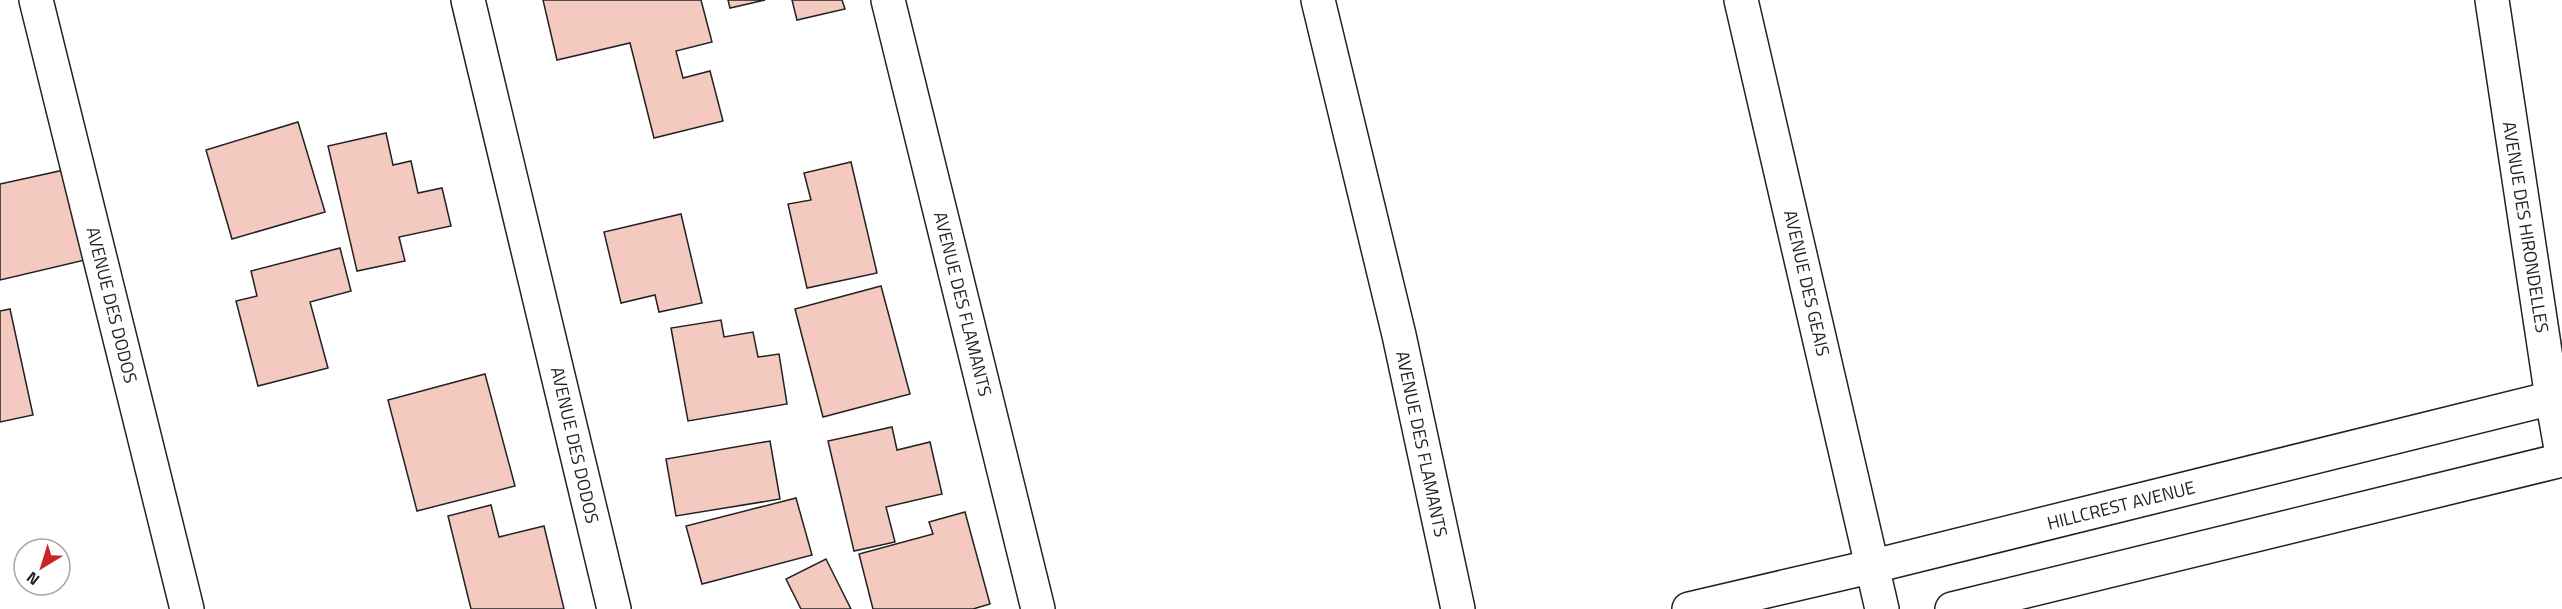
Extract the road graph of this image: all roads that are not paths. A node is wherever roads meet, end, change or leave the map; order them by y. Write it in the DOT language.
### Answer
graph roads {
  1 [pos="36,0"];
  2 [pos="468,0"];
  3 [pos="888,0"];
  4 [pos="1318,0"];
  5 [pos="1741,0"];
  6 [pos="2492,0"];
  7 [pos="2552,398"];
  8 [pos="2562,454"];
  9 [pos="2562,460"];
  10 [pos="1874,566"];
  11 [pos="187,609"];
  12 [pos="614,609"];
  13 [pos="1038,609"];
  14 [pos="1458,609"];
  15 [pos="1689,609"];
  16 [pos="1882,609"];
  17 [pos="1952,609"];
  1 -- 11 [label="street, AVENUE DES DODOS"];
  2 -- 12 [label="street, AVENUE DES DODOS"];
  3 -- 13 [label="street, AVENUE DES FLAMANTS"];
  4 -- 14 [label="street, AVENUE DES FLAMANTS"];
  5 -- 10 [label="street, AVENUE DES GEAIS"];
  6 -- 7 [label="street, AVENUE DES HIRONDELLES"];
  7 -- 8 [label="street, AVENUE DES HIRONDELLES"];
  7 -- 10 [label="street, HILLCREST AVENUE"];
  9 -- 17 [label="street"];
  10 -- 15 [label="street, HILLCREST AVENUE"];
  10 -- 16 [label="street, AVENUE DES GEAIS"];
}
